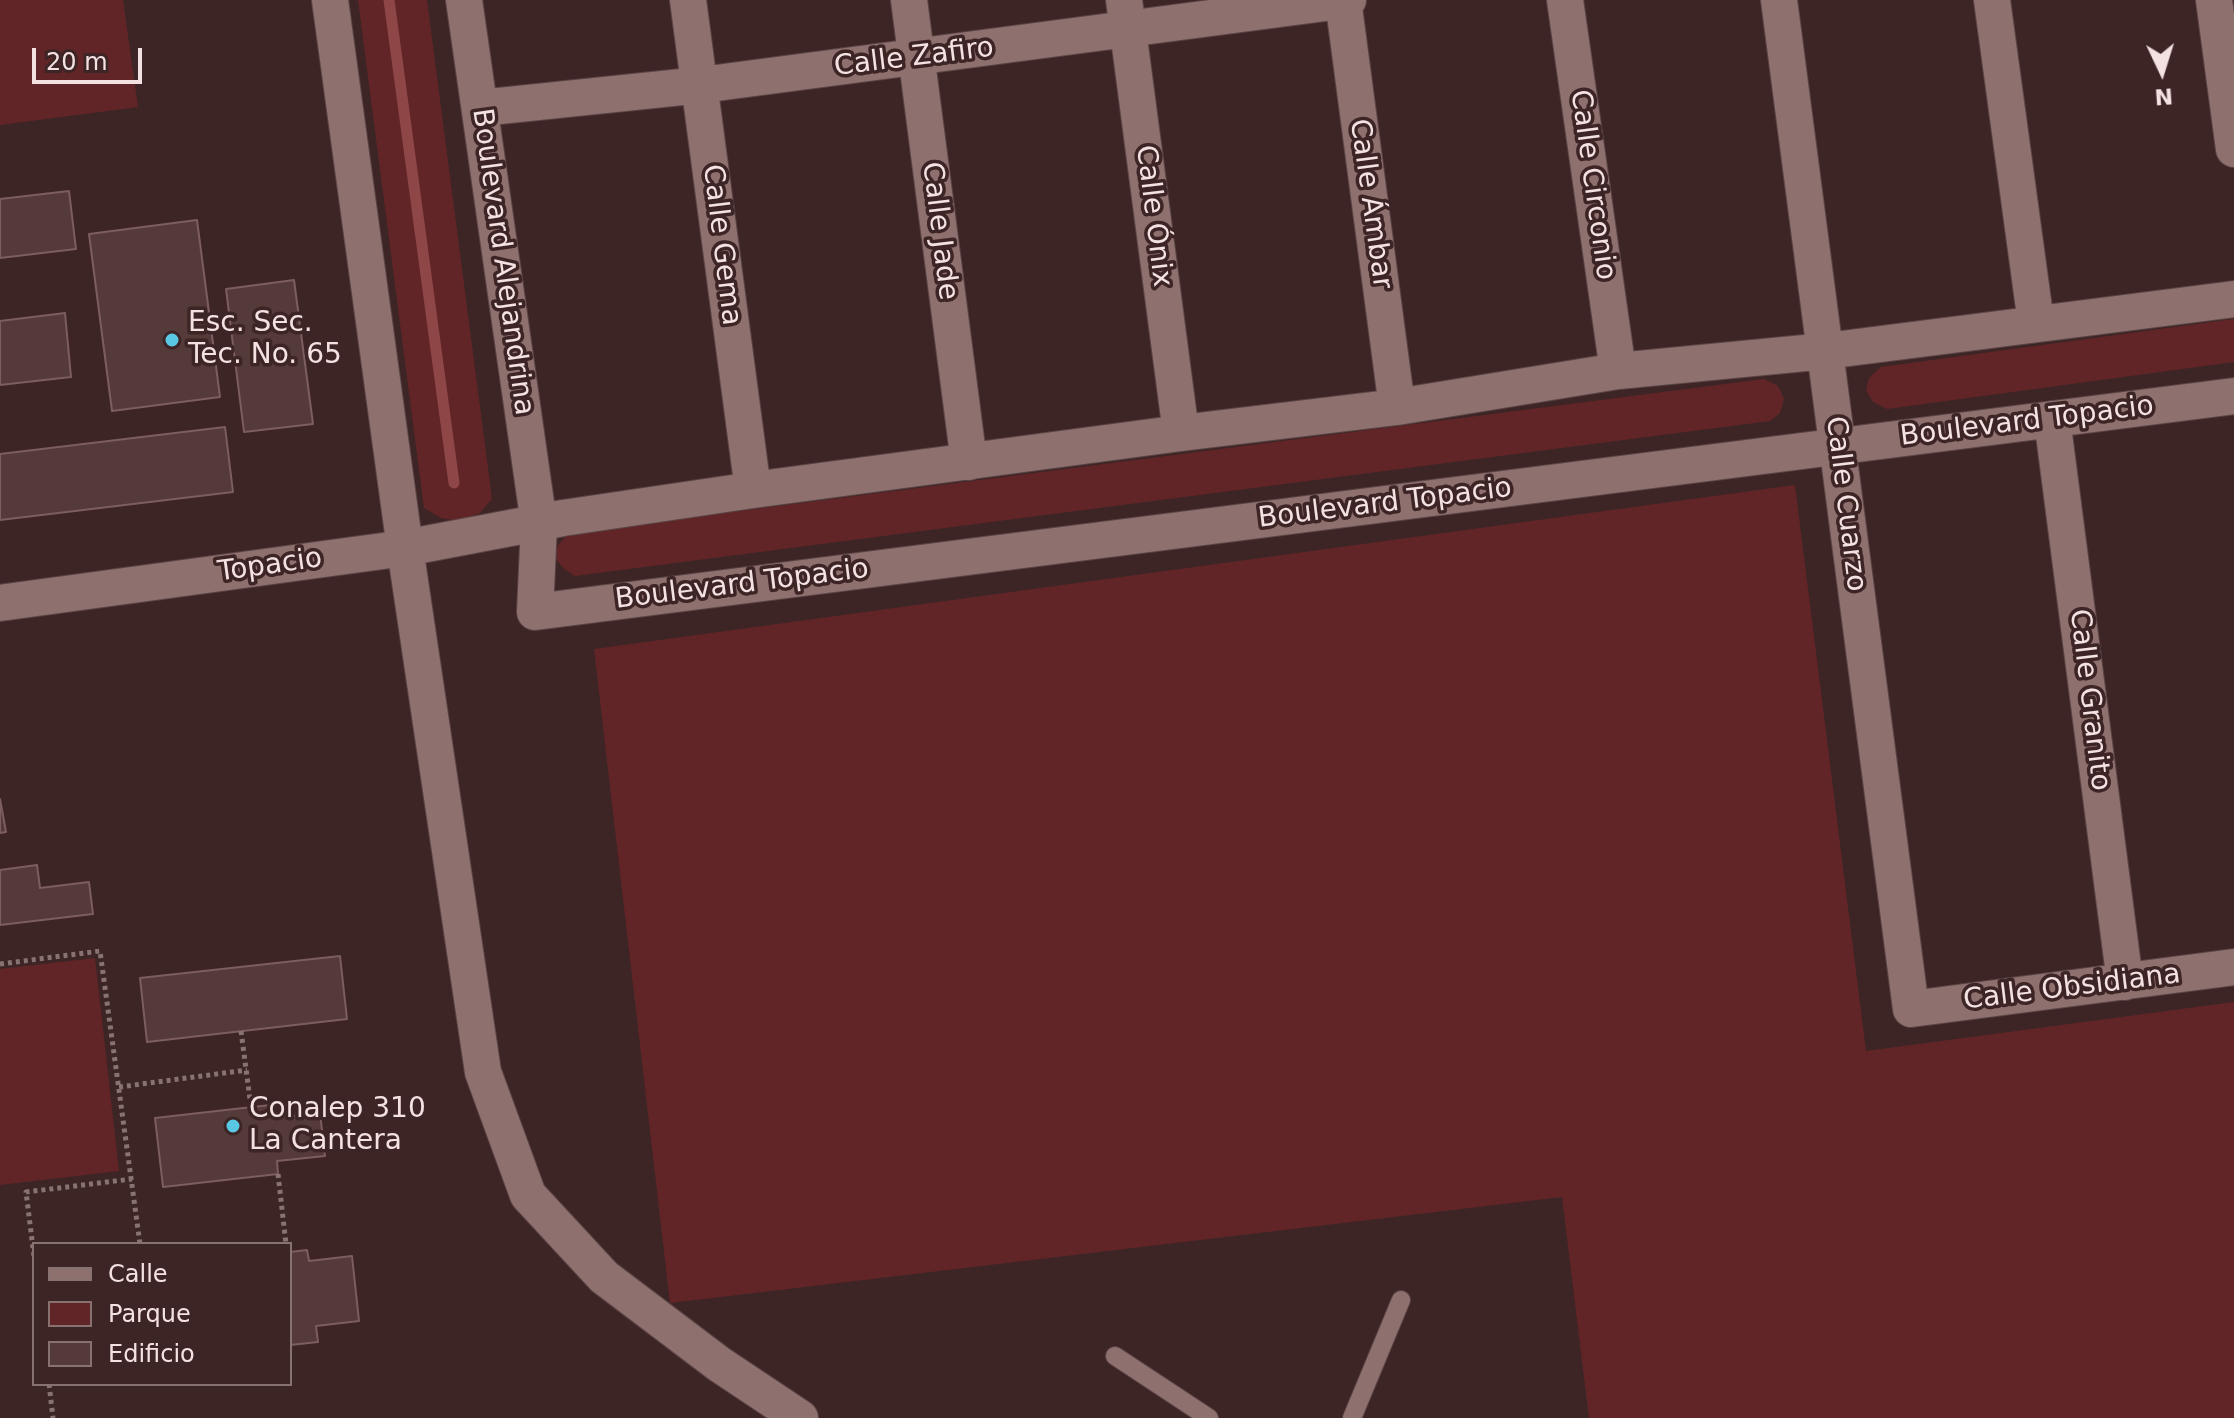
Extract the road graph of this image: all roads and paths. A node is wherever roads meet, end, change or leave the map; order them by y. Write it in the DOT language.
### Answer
graph roads {
  1 [pos="330,0"];
  2 [pos="464,0"];
  3 [pos="688,0"];
  4 [pos="909,0"];
  5 [pos="1345,0"];
  6 [pos="1565,0"];
  7 [pos="1779,0"];
  8 [pos="1992,0"];
  9 [pos="2214,0"];
  10 [pos="1126,15"];
  11 [pos="917,58"];
  12 [pos="701,85"];
  13 [pos="480,108"];
  14 [pos="2234,149"];
  15 [pos="2234,299"];
  16 [pos="2036,323"];
  17 [pos="1826,351"];
  18 [pos="1618,371"];
  19 [pos="2234,396"];
  20 [pos="1397,407"];
  21 [pos="2052,419"];
  22 [pos="1181,433"];
  23 [pos="1837,446"];
  24 [pos="969,462"];
  25 [pos="753,490"];
  26 [pos="539,524"];
  27 [pos="405,548"];
  28 [pos="0,603"];
  29 [pos="535,612"];
  30 [pos="0,964"];
  31 [pos="2234,967"];
  32 [pos="2125,982"];
  33 [pos="1911,1009"];
  34 [pos="241,1031"];
  35 [pos="247,1070"];
  36 [pos="119,1087"];
  37 [pos="251,1107"];
  38 [pos="278,1174"];
  39 [pos="132,1179"];
  40 [pos="32,1242"];
  41 [pos="140,1242"];
  42 [pos="286,1242"];
  43 [pos="1401,1300"];
  44 [pos="1115,1356"];
  45 [pos="49,1386"];
  46 [pos="53,1418"];
  47 [pos="800,1418"];
  48 [pos="1209,1418"];
  49 [pos="1352,1418"];
  1 -- 27 [label="street"];
  2 -- 13 [label="street, Boulevard Alejandrina"];
  3 -- 12 [label="street, Calle Gema"];
  4 -- 11 [label="street, Calle Jade"];
  5 -- 10 [label="street, Calle Zafiro"];
  5 -- 20 [label="street, Calle Ámbar"];
  6 -- 18 [label="street, Calle Circonio"];
  7 -- 17 [label="street, Calle Cuarzo"];
  8 -- 16 [label="street"];
  9 -- 14 [label="street"];
  10 -- 11 [label="street, Calle Zafiro"];
  10 -- 22 [label="street, Calle Ónix"];
  11 -- 12 [label="street, Calle Zafiro"];
  11 -- 24 [label="street, Calle Jade"];
  12 -- 13 [label="street, Calle Zafiro"];
  12 -- 25 [label="street, Calle Gema"];
  13 -- 26 [label="street, Boulevard Alejandrina"];
  15 -- 16 [label="street"];
  16 -- 17 [label="street"];
  17 -- 18 [label="street"];
  17 -- 23 [label="street, Calle Cuarzo"];
  18 -- 20 [label="street"];
  19 -- 21 [label="street, Boulevard Topacio"];
  20 -- 22 [label="street"];
  21 -- 23 [label="street, Boulevard Topacio"];
  21 -- 32 [label="street, Calle Granito"];
  22 -- 24 [label="street"];
  23 -- 29 [label="street, Boulevard Topacio"];
  23 -- 33 [label="street, Calle Cuarzo"];
  24 -- 25 [label="street"];
  25 -- 26 [label="street"];
  26 -- 27 [label="street, Topacio"];
  26 -- 29 [label="street, Boulevard Alejandrina"];
  27 -- 28 [label="street, Topacio"];
  27 -- 47 [label="street"];
  30 -- 36 [label="path"];
  31 -- 32 [label="street, Calle Obsidiana"];
  32 -- 33 [label="street, Calle Obsidiana"];
  34 -- 35 [label="path"];
  35 -- 36 [label="path"];
  35 -- 37 [label="path"];
  36 -- 39 [label="path"];
  38 -- 42 [label="path"];
  39 -- 40 [label="path"];
  39 -- 41 [label="path"];
  43 -- 49 [label="lane"];
  44 -- 48 [label="lane"];
  45 -- 46 [label="path"];
}
